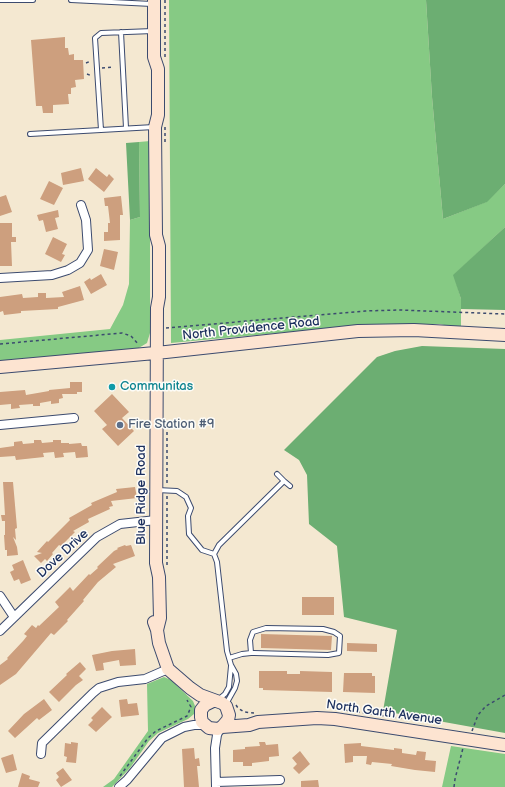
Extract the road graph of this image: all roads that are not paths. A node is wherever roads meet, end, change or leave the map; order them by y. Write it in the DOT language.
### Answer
graph roads {
  1 [pos="0,0"];
  2 [pos="33,0"];
  3 [pos="71,0"];
  4 [pos="118,1"];
  5 [pos="154,2"];
  6 [pos="154,31"];
  7 [pos="121,32"];
  8 [pos="155,127"];
  9 [pos="126,128"];
  10 [pos="101,130"];
  11 [pos="30,134"];
  12 [pos="81,205"];
  13 [pos="0,278"];
  14 [pos="505,335"];
  15 [pos="157,353"];
  16 [pos="0,367"];
  17 [pos="74,418"];
  18 [pos="0,425"];
  19 [pos="277,474"];
  20 [pos="284,481"];
  21 [pos="290,486"];
  22 [pos="162,490"];
  23 [pos="156,520"];
  24 [pos="214,554"];
  25 [pos="0,596"];
  26 [pos="14,617"];
  27 [pos="0,631"];
  28 [pos="251,653"];
  29 [pos="229,658"];
  30 [pos="231,665"];
  31 [pos="168,669"];
  32 [pos="190,688"];
  33 [pos="223,703"];
  34 [pos="201,712"];
  35 [pos="257,718"];
  36 [pos="184,727"];
  37 [pos="214,727"];
  38 [pos="505,746"];
  39 [pos="41,754"];
  40 [pos="280,780"];
  41 [pos="216,784"];
  42 [pos="119,787"];
  1 -- 2 [label="lane"];
  3 -- 4 [label="lane"];
  4 -- 5 [label="lane"];
  5 -- 6 [label="street, Blue Ridge Road"];
  6 -- 7 [label="lane"];
  6 -- 8 [label="street, Blue Ridge Road"];
  7 -- 9 [label="lane"];
  7 -- 10 [label="lane"];
  8 -- 9 [label="lane"];
  8 -- 15 [label="street, Blue Ridge Road"];
  9 -- 10 [label="lane"];
  10 -- 11 [label="lane"];
  12 -- 13 [label="street"];
  14 -- 15 [label="street, North Providence Road"];
  15 -- 16 [label="street, North Providence Road"];
  15 -- 22 [label="street, Blue Ridge Road"];
  17 -- 18 [label="street"];
  19 -- 20 [label="lane"];
  20 -- 21 [label="lane"];
  20 -- 24 [label="lane"];
  22 -- 23 [label="street, Blue Ridge Road"];
  22 -- 24 [label="lane"];
  23 -- 26 [label="street, Dove Drive"];
  23 -- 31 [label="street, Blue Ridge Road"];
  24 -- 29 [label="lane"];
  25 -- 26 [label="street"];
  26 -- 27 [label="street, Dove Drive"];
  28 -- 28 [label="lane"];
  28 -- 29 [label="lane"];
  29 -- 30 [label="lane"];
  30 -- 33 [label="lane"];
  30 -- 33 [label="lane"];
  31 -- 32 [label="street"];
  31 -- 39 [label="street"];
  32 -- 33 [label="street"];
  32 -- 34 [label="street"];
  33 -- 34 [label="street"];
  33 -- 35 [label="street, North Garth Avenue"];
  33 -- 37 [label="street"];
  34 -- 36 [label="street"];
  34 -- 37 [label="street"];
  35 -- 37 [label="street, North Garth Avenue"];
  35 -- 38 [label="street, North Garth Avenue"];
  36 -- 37 [label="street"];
  36 -- 42 [label="street"];
  37 -- 41 [label="street"];
  40 -- 41 [label="street"];
}
